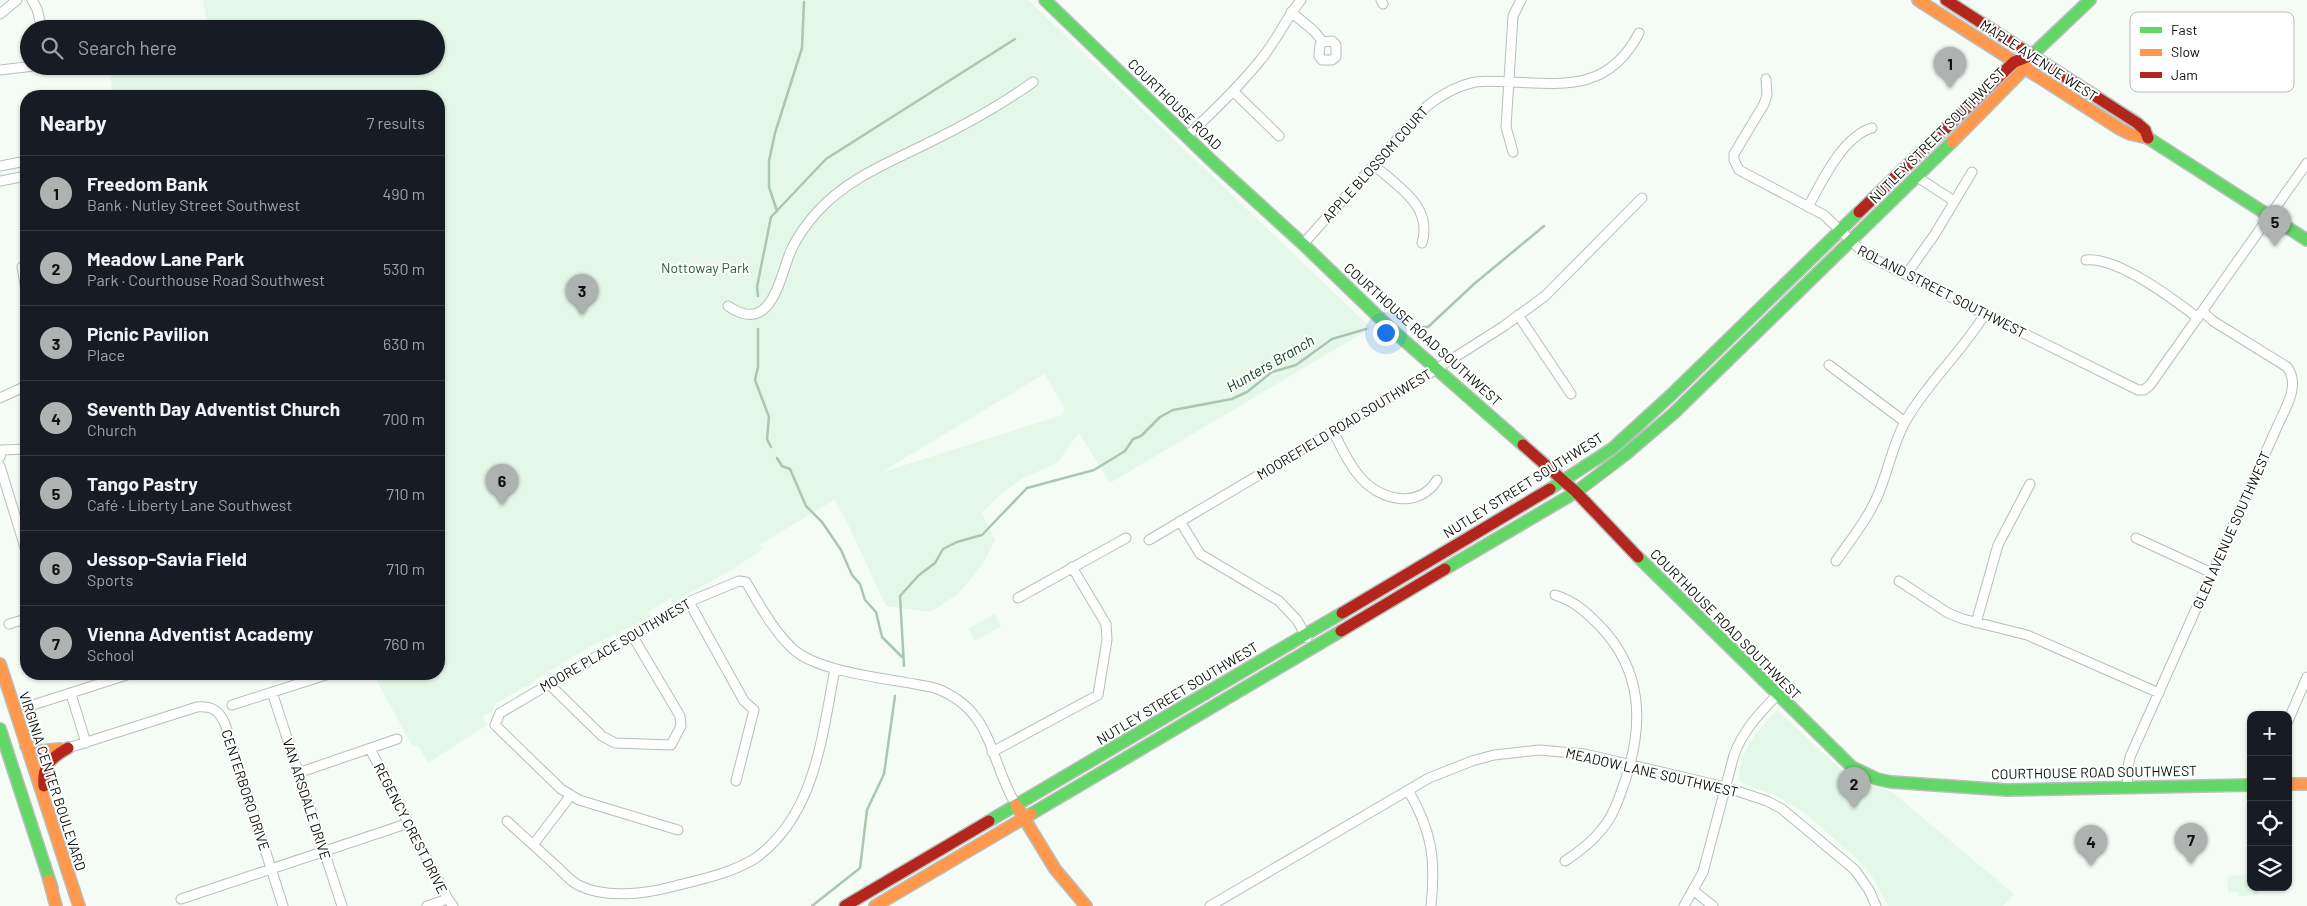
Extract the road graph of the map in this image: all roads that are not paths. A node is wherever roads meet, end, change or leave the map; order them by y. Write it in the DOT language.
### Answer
graph roads {
  1 [pos="17,0"];
  2 [pos="32,0"];
  3 [pos="1045,0"];
  4 [pos="1301,0"];
  5 [pos="1521,0"];
  6 [pos="1918,0"];
  7 [pos="1946,0"];
  8 [pos="2090,0"];
  9 [pos="1291,12"];
  10 [pos="0,14"];
  11 [pos="40,20"];
  12 [pos="1639,33"];
  13 [pos="1323,42"];
  14 [pos="2032,55"];
  15 [pos="2014,62"];
  16 [pos="20,68"];
  17 [pos="2024,69"];
  18 [pos="0,70"];
  19 [pos="1766,79"];
  20 [pos="1033,82"];
  21 [pos="1508,82"];
  22 [pos="1233,92"];
  23 [pos="1872,128"];
  24 [pos="1187,136"];
  25 [pos="1279,136"];
  26 [pos="2148,138"];
  27 [pos="1513,152"];
  28 [pos="20,162"];
  29 [pos="2307,163"];
  30 [pos="1374,165"];
  31 [pos="0,166"];
  32 [pos="1972,172"];
  33 [pos="20,177"];
  34 [pos="1917,177"];
  35 [pos="0,181"];
  36 [pos="1642,198"];
  37 [pos="1954,201"];
  38 [pos="1808,207"];
  39 [pos="2270,216"];
  40 [pos="1286,229"];
  41 [pos="1840,230"];
  42 [pos="2307,240"];
  43 [pos="1850,242"];
  44 [pos="1422,243"];
  45 [pos="1303,244"];
  46 [pos="2086,260"];
  47 [pos="1906,275"];
  48 [pos="728,306"];
  49 [pos="1985,314"];
  50 [pos="2201,315"];
  51 [pos="1518,316"];
  52 [pos="1829,365"];
  53 [pos="1437,369"];
  54 [pos="20,389"];
  55 [pos="1571,394"];
  56 [pos="0,398"];
  57 [pos="1905,422"];
  58 [pos="1333,431"];
  59 [pos="20,449"];
  60 [pos="1,450"];
  61 [pos="0,466"];
  62 [pos="1437,480"];
  63 [pos="1564,482"];
  64 [pos="2030,484"];
  65 [pos="1576,492"];
  66 [pos="1180,521"];
  67 [pos="20,531"];
  68 [pos="1126,538"];
  69 [pos="2136,538"];
  70 [pos="1149,540"];
  71 [pos="1836,561"];
  72 [pos="1072,567"];
  73 [pos="2212,573"];
  74 [pos="1898,581"];
  75 [pos="1555,596"];
  76 [pos="1018,598"];
  77 [pos="689,602"];
  78 [pos="20,620"];
  79 [pos="1976,623"];
  80 [pos="9,624"];
  81 [pos="1305,634"];
  82 [pos="632,635"];
  83 [pos="1313,647"];
  84 [pos="0,664"];
  85 [pos="835,669"];
  86 [pos="2307,676"];
  87 [pos="112,680"];
  88 [pos="308,680"];
  89 [pos="549,684"];
  90 [pos="272,692"];
  91 [pos="2159,693"];
  92 [pos="70,694"];
  93 [pos="1777,695"];
  94 [pos="36,704"];
  95 [pos="232,705"];
  96 [pos="2292,712"];
  97 [pos="0,729"];
  98 [pos="397,739"];
  99 [pos="86,742"];
  100 [pos="26,746"];
  101 [pos="68,748"];
  102 [pos="370,749"];
  103 [pos="992,752"];
  104 [pos="1630,764"];
  105 [pos="298,773"];
  106 [pos="736,781"];
  107 [pos="2292,784"];
  108 [pos="2307,784"];
  109 [pos="2247,785"];
  110 [pos="1725,787"];
  111 [pos="2128,787"];
  112 [pos="1408,790"];
  113 [pos="571,795"];
  114 [pos="1016,805"];
  115 [pos="1023,818"];
  116 [pos="50,820"];
  117 [pos="507,821"];
  118 [pos="409,823"];
  119 [pos="678,830"];
  120 [pos="533,845"];
  121 [pos="324,853"];
  122 [pos="1565,861"];
  123 [pos="272,870"];
  124 [pos="48,880"];
  125 [pos="1694,891"];
  126 [pos="181,899"];
  127 [pos="450,903"];
  128 [pos="56,906"];
  129 [pos="61,906"];
  130 [pos="79,906"];
  131 [pos="283,906"];
  132 [pos="342,906"];
  133 [pos="427,906"];
  134 [pos="845,906"];
  135 [pos="875,906"];
  136 [pos="1086,906"];
  137 [pos="1210,906"];
  138 [pos="1432,906"];
  139 [pos="1684,906"];
  140 [pos="1713,906"];
  141 [pos="1876,906"];
  1 -- 10 [label="street"];
  2 -- 11 [label="street"];
  3 -- 24 [label="main road, COURTHOUSE ROAD"];
  4 -- 9 [label="street"];
  5 -- 21 [label="street"];
  6 -- 15 [label="main road, MAPLE AVENUE WEST"];
  7 -- 14 [label="main road, MAPLE AVENUE WEST"];
  8 -- 14 [label="main road"];
  9 -- 13 [label="street"];
  9 -- 22 [label="street"];
  12 -- 21 [label="street, APPLE BLOSSOM COURT"];
  14 -- 15 [label="main road, NUTLEY STREET SOUTHWEST"];
  14 -- 17 [label="main road, NUTLEY STREET SOUTHWEST"];
  14 -- 26 [label="main road, MAPLE AVENUE WEST"];
  15 -- 17 [label="main road, MAPLE AVENUE WEST"];
  15 -- 41 [label="main road, NUTLEY STREET SOUTHWEST"];
  16 -- 18 [label="street"];
  17 -- 26 [label="main road, MAPLE AVENUE WEST"];
  17 -- 34 [label="main road, NUTLEY STREET SOUTHWEST"];
  19 -- 38 [label="street, ROLAND STREET SOUTHWEST"];
  20 -- 48 [label="street"];
  21 -- 27 [label="street"];
  21 -- 30 [label="street, APPLE BLOSSOM COURT"];
  22 -- 24 [label="street"];
  22 -- 25 [label="street"];
  23 -- 38 [label="street"];
  24 -- 40 [label="main road, COURTHOUSE ROAD"];
  26 -- 39 [label="main road, MAPLE AVENUE WEST"];
  28 -- 31 [label="street"];
  29 -- 39 [label="street"];
  30 -- 44 [label="street"];
  30 -- 45 [label="street, APPLE BLOSSOM COURT"];
  32 -- 37 [label="street"];
  33 -- 35 [label="street"];
  34 -- 37 [label="street"];
  34 -- 43 [label="main road, NUTLEY STREET SOUTHWEST"];
  36 -- 51 [label="street, MOOREFIELD ROAD SOUTHWEST"];
  37 -- 47 [label="street"];
  38 -- 41 [label="street, ROLAND STREET SOUTHWEST"];
  39 -- 42 [label="main road, MAPLE AVENUE WEST"];
  39 -- 50 [label="street"];
  40 -- 45 [label="main road, COURTHOUSE ROAD SOUTHWEST"];
  41 -- 43 [label="street, ROLAND STREET SOUTHWEST"];
  41 -- 63 [label="main road, NUTLEY STREET SOUTHWEST"];
  43 -- 47 [label="street, ROLAND STREET SOUTHWEST"];
  43 -- 65 [label="main road, NUTLEY STREET SOUTHWEST"];
  45 -- 53 [label="main road, COURTHOUSE ROAD SOUTHWEST"];
  46 -- 50 [label="street, GLEN AVENUE SOUTHWEST"];
  47 -- 49 [label="street, ROLAND STREET SOUTHWEST"];
  49 -- 50 [label="street, ROLAND STREET SOUTHWEST"];
  49 -- 57 [label="street"];
  50 -- 73 [label="street, GLEN AVENUE SOUTHWEST"];
  51 -- 53 [label="street, MOOREFIELD ROAD SOUTHWEST"];
  51 -- 55 [label="street"];
  52 -- 57 [label="street"];
  53 -- 58 [label="street, MOOREFIELD ROAD SOUTHWEST"];
  53 -- 63 [label="main road, COURTHOUSE ROAD SOUTHWEST"];
  54 -- 56 [label="street"];
  57 -- 71 [label="street"];
  58 -- 62 [label="street"];
  58 -- 66 [label="street, MOOREFIELD ROAD SOUTHWEST"];
  59 -- 60 [label="street"];
  61 -- 67 [label="street"];
  63 -- 65 [label="main road, COURTHOUSE ROAD SOUTHWEST"];
  63 -- 81 [label="main road, NUTLEY STREET SOUTHWEST"];
  64 -- 79 [label="street"];
  65 -- 83 [label="main road, NUTLEY STREET SOUTHWEST"];
  65 -- 93 [label="main road, COURTHOUSE ROAD SOUTHWEST"];
  66 -- 70 [label="street, MOOREFIELD ROAD SOUTHWEST"];
  66 -- 81 [label="street"];
  68 -- 72 [label="street"];
  69 -- 73 [label="street"];
  72 -- 76 [label="street"];
  72 -- 103 [label="street"];
  73 -- 91 [label="street, GLEN AVENUE SOUTHWEST"];
  74 -- 79 [label="street"];
  75 -- 104 [label="street"];
  77 -- 82 [label="street, MOORE PLACE SOUTHWEST"];
  77 -- 85 [label="street, MOORE PLACE SOUTHWEST"];
  77 -- 106 [label="street"];
  78 -- 80 [label="street"];
  79 -- 91 [label="street"];
  81 -- 83 [label="street"];
  81 -- 114 [label="main road, NUTLEY STREET SOUTHWEST"];
  82 -- 89 [label="street, MOORE PLACE SOUTHWEST"];
  82 -- 89 [label="street"];
  83 -- 115 [label="main road, NUTLEY STREET SOUTHWEST"];
  84 -- 100 [label="main road, VIRGINIA CENTER BOULEVARD"];
  85 -- 103 [label="street"];
  85 -- 120 [label="street"];
  86 -- 96 [label="street"];
  87 -- 92 [label="street"];
  88 -- 90 [label="street"];
  89 -- 113 [label="street, MOORE PLACE SOUTHWEST"];
  90 -- 95 [label="street"];
  90 -- 105 [label="street, VAN ARSDALE DRIVE"];
  91 -- 111 [label="street, GLEN AVENUE SOUTHWEST"];
  92 -- 94 [label="street"];
  92 -- 99 [label="street"];
  93 -- 110 [label="street"];
  93 -- 111 [label="main road, COURTHOUSE ROAD SOUTHWEST"];
  97 -- 124 [label="main road"];
  98 -- 102 [label="street"];
  99 -- 101 [label="street, CENTERBORO DRIVE"];
  99 -- 123 [label="street, CENTERBORO DRIVE"];
  100 -- 101 [label="main road"];
  100 -- 116 [label="main road, VIRGINIA CENTER BOULEVARD"];
  101 -- 116 [label="main road"];
  102 -- 105 [label="street"];
  102 -- 118 [label="street, REGENCY CREST DRIVE"];
  103 -- 114 [label="street"];
  104 -- 110 [label="street, MEADOW LANE SOUTHWEST"];
  104 -- 112 [label="street, MEADOW LANE SOUTHWEST"];
  104 -- 122 [label="street"];
  105 -- 121 [label="street, VAN ARSDALE DRIVE"];
  107 -- 108 [label="main road"];
  109 -- 111 [label="main road, COURTHOUSE ROAD SOUTHWEST"];
  110 -- 125 [label="street"];
  110 -- 141 [label="street, MEADOW LANE SOUTHWEST"];
  112 -- 137 [label="street, MEADOW LANE SOUTHWEST"];
  112 -- 138 [label="street"];
  113 -- 119 [label="street"];
  113 -- 120 [label="street"];
  114 -- 115 [label="main road"];
  114 -- 134 [label="main road, NUTLEY STREET SOUTHWEST"];
  115 -- 135 [label="main road, NUTLEY STREET SOUTHWEST"];
  115 -- 136 [label="main road"];
  116 -- 130 [label="main road, VIRGINIA CENTER BOULEVARD"];
  117 -- 120 [label="street"];
  118 -- 121 [label="street"];
  118 -- 127 [label="street, REGENCY CREST DRIVE"];
  121 -- 123 [label="street"];
  121 -- 132 [label="street, VAN ARSDALE DRIVE"];
  123 -- 126 [label="street"];
  123 -- 131 [label="street, CENTERBORO DRIVE"];
  124 -- 128 [label="main road"];
  124 -- 129 [label="main road"];
  125 -- 139 [label="street"];
  125 -- 140 [label="street"];
  127 -- 133 [label="street"];
}
